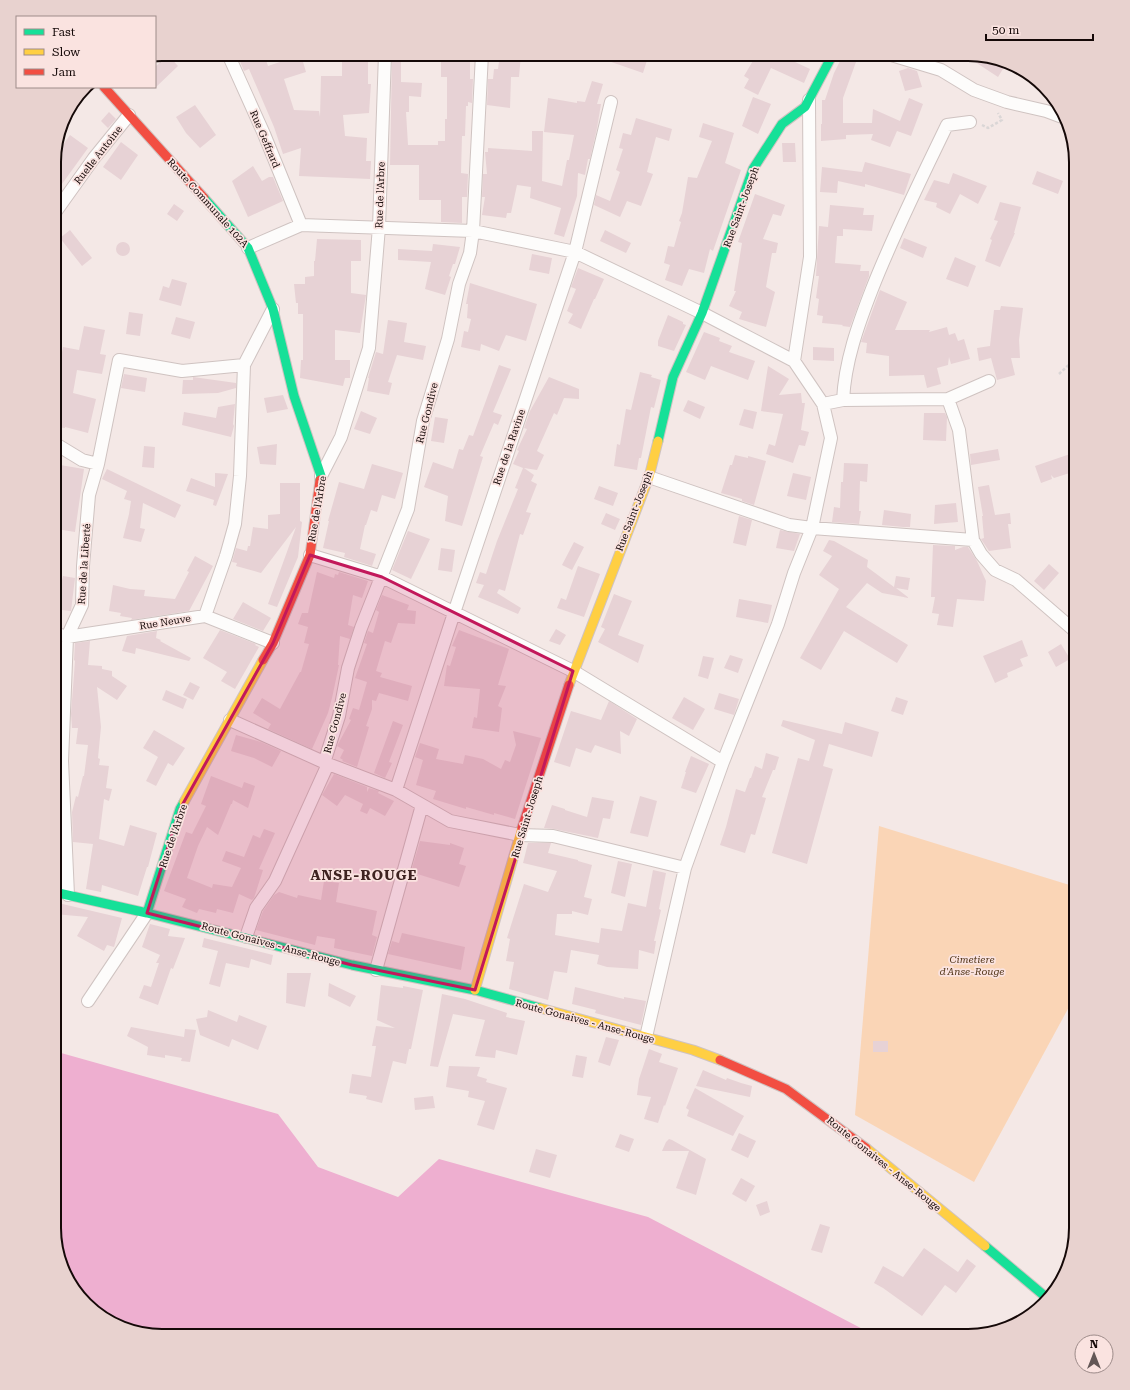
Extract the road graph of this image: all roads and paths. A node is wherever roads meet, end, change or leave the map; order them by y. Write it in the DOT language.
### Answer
graph roads {
  1 [pos="231,61"];
  2 [pos="386,61"];
  3 [pos="482,61"];
  4 [pos="829,61"];
  5 [pos="911,61"];
  6 [pos="105,88"];
  7 [pos="991,96"];
  8 [pos="809,100"];
  9 [pos="611,102"];
  10 [pos="129,116"];
  11 [pos="1058,116"];
  12 [pos="970,122"];
  13 [pos="61,204"];
  14 [pos="301,225"];
  15 [pos="379,227"];
  16 [pos="473,231"];
  17 [pos="248,248"];
  18 [pos="575,252"];
  19 [pos="273,309"];
  20 [pos="702,313"];
  21 [pos="794,361"];
  22 [pos="1069,364"];
  23 [pos="244,366"];
  24 [pos="1058,374"];
  25 [pos="989,381"];
  26 [pos="948,399"];
  27 [pos="843,400"];
  28 [pos="823,404"];
  29 [pos="61,448"];
  30 [pos="98,464"];
  31 [pos="321,476"];
  32 [pos="649,477"];
  33 [pos="812,528"];
  34 [pos="973,540"];
  35 [pos="310,555"];
  36 [pos="382,577"];
  37 [pos="454,613"];
  38 [pos="205,616"];
  39 [pos="1069,626"];
  40 [pos="61,635"];
  41 [pos="67,637"];
  42 [pos="272,643"];
  43 [pos="573,671"];
  44 [pos="230,720"];
  45 [pos="723,762"];
  46 [pos="326,764"];
  47 [pos="396,790"];
  48 [pos="422,805"];
  49 [pos="520,835"];
  50 [pos="685,868"];
  51 [pos="61,894"];
  52 [pos="68,895"];
  53 [pos="147,913"];
  54 [pos="246,937"];
  55 [pos="376,970"];
  56 [pos="476,990"];
  57 [pos="88,1001"];
  58 [pos="646,1038"];
  59 [pos="1044,1295"];
  1 -- 14 [label="street, Rue Geffrard"];
  2 -- 15 [label="street, Rue de l'Arbre"];
  3 -- 16 [label="street, Rue Gondive"];
  4 -- 8 [label="street, Rue Saint-Joseph"];
  5 -- 7 [label="street"];
  6 -- 10 [label="street, Route Communale 102A"];
  7 -- 11 [label="street"];
  7 -- 12 [label="path"];
  8 -- 20 [label="street, Rue Saint-Joseph"];
  8 -- 21 [label="street"];
  9 -- 18 [label="street, Rue de la Ravine"];
  10 -- 13 [label="street, Ruelle Antoine"];
  10 -- 17 [label="street, Route Communale 102A"];
  12 -- 27 [label="street"];
  14 -- 15 [label="street"];
  14 -- 17 [label="street"];
  15 -- 16 [label="street"];
  15 -- 31 [label="street, Rue de l'Arbre"];
  16 -- 18 [label="street"];
  16 -- 36 [label="street, Rue Gondive"];
  17 -- 19 [label="street, Route Communale 102A"];
  18 -- 20 [label="street"];
  18 -- 37 [label="street, Rue de la Ravine"];
  19 -- 23 [label="street"];
  19 -- 31 [label="street, Route Communale 102A"];
  20 -- 21 [label="street"];
  20 -- 32 [label="street, Rue Saint-Joseph"];
  21 -- 28 [label="street"];
  22 -- 24 [label="path"];
  23 -- 30 [label="street, Rue de la Liberté"];
  23 -- 38 [label="street"];
  25 -- 26 [label="street"];
  26 -- 27 [label="street"];
  26 -- 34 [label="street"];
  27 -- 28 [label="street"];
  28 -- 33 [label="street"];
  29 -- 30 [label="street"];
  30 -- 41 [label="street, Rue de la Liberté"];
  31 -- 35 [label="street, Rue de l'Arbre"];
  32 -- 33 [label="street"];
  32 -- 43 [label="street, Rue Saint-Joseph"];
  33 -- 34 [label="street"];
  33 -- 45 [label="street"];
  34 -- 39 [label="street"];
  35 -- 36 [label="street"];
  35 -- 42 [label="street, Rue de l'Arbre"];
  36 -- 37 [label="street"];
  36 -- 46 [label="street, Rue Gondive"];
  37 -- 43 [label="street"];
  37 -- 47 [label="street, Rue de la Ravine"];
  38 -- 41 [label="street, Rue Neuve"];
  38 -- 42 [label="street, Rue Neuve"];
  40 -- 41 [label="street, Rue Neuve"];
  41 -- 52 [label="street, Rue de la Liberté"];
  42 -- 44 [label="street, Rue de l'Arbre"];
  43 -- 45 [label="street"];
  43 -- 49 [label="street, Rue Saint-Joseph"];
  44 -- 46 [label="street"];
  44 -- 53 [label="street, Rue de l'Arbre"];
  45 -- 50 [label="street"];
  46 -- 47 [label="street"];
  46 -- 54 [label="street, Rue Gondive"];
  47 -- 48 [label="street"];
  48 -- 49 [label="street"];
  48 -- 55 [label="street"];
  49 -- 50 [label="street"];
  49 -- 56 [label="street, Rue Saint-Joseph"];
  50 -- 58 [label="street"];
  51 -- 52 [label="street, Route Gonaives - Anse-Rouge"];
  52 -- 53 [label="street, Route Gonaives - Anse-Rouge"];
  53 -- 54 [label="street, Route Gonaives - Anse-Rouge"];
  53 -- 57 [label="street"];
  54 -- 55 [label="street, Route Gonaives - Anse-Rouge"];
  55 -- 56 [label="street, Route Gonaives - Anse-Rouge"];
  56 -- 58 [label="street, Route Gonaives - Anse-Rouge"];
  58 -- 59 [label="street, Route Gonaives - Anse-Rouge"];
}
